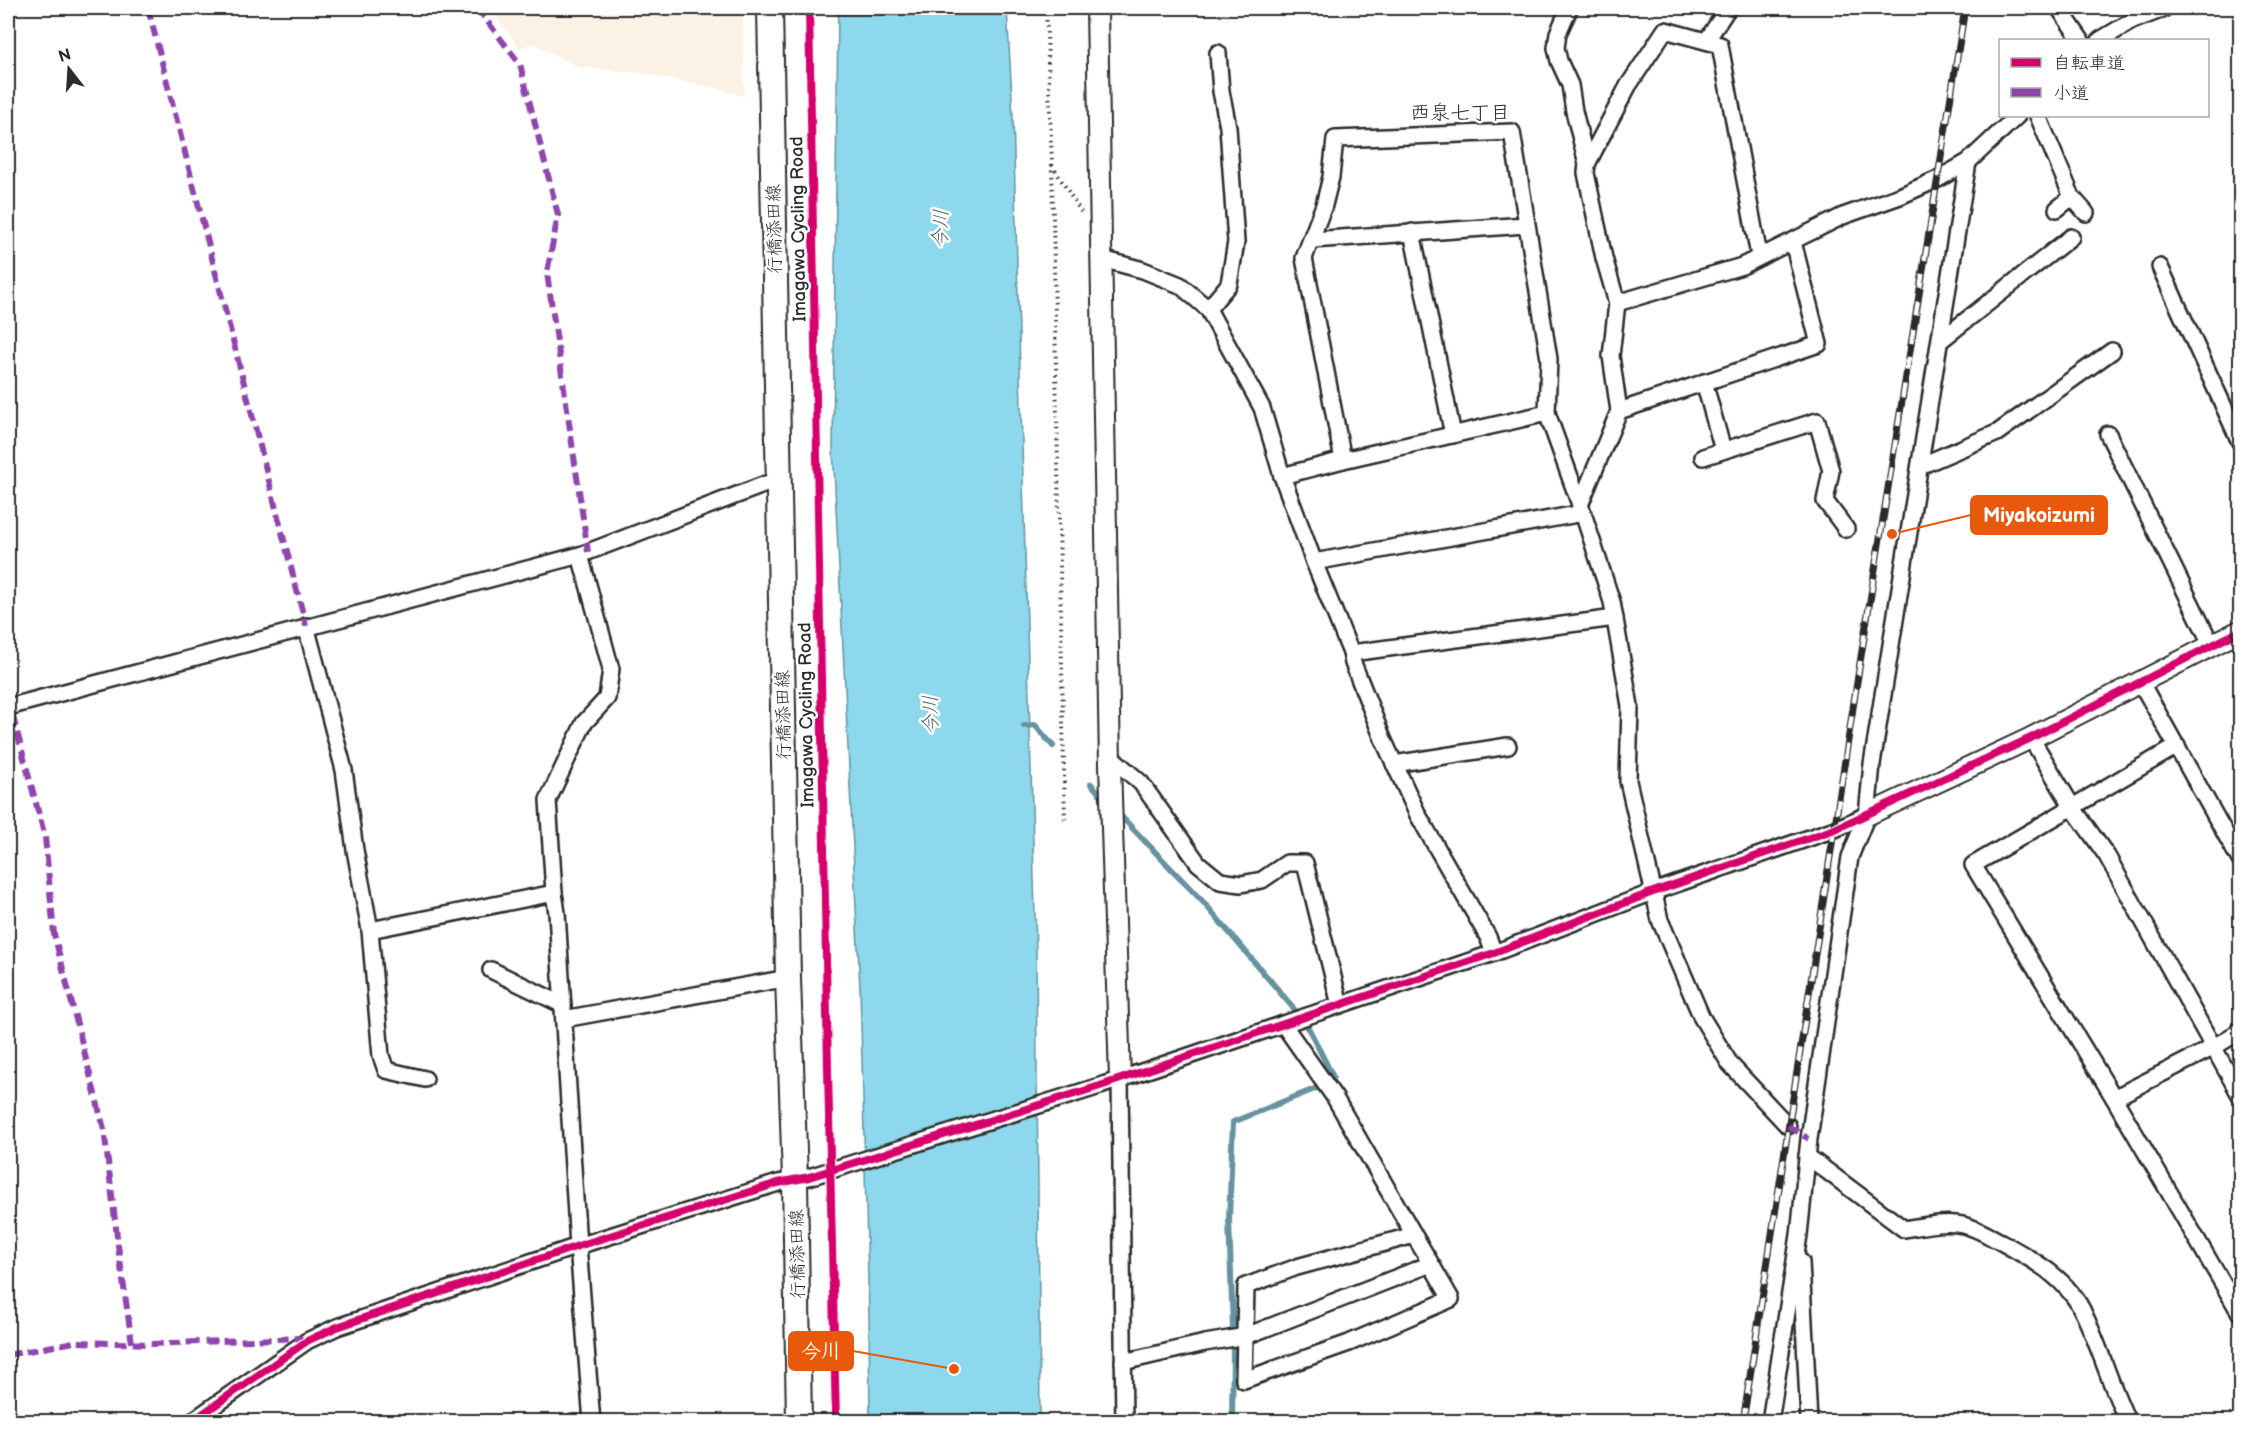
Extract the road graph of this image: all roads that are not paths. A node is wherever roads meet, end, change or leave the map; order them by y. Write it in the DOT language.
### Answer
graph roads {
  1 [pos="770,8"];
  2 [pos="1097,8"];
  3 [pos="1569,8"];
  4 [pos="1728,8"];
  5 [pos="2059,8"];
  6 [pos="2166,8"];
  7 [pos="2079,39"];
  8 [pos="2102,39"];
  9 [pos="1707,40"];
  10 [pos="1218,53"];
  11 [pos="2016,117"];
  12 [pos="2038,117"];
  13 [pos="1968,162"];
  14 [pos="1587,164"];
  15 [pos="2072,197"];
  16 [pos="2057,209"];
  17 [pos="2085,213"];
  18 [pos="1526,225"];
  19 [pos="1412,232"];
  20 [pos="2071,237"];
  21 [pos="1312,240"];
  22 [pos="1793,242"];
  23 [pos="1759,256"];
  24 [pos="1102,259"];
  25 [pos="2160,267"];
  26 [pos="1617,303"];
  27 [pos="1208,309"];
  28 [pos="1940,341"];
  29 [pos="2112,351"];
  30 [pos="1704,382"];
  31 [pos="1618,411"];
  32 [pos="1547,413"];
  33 [pos="2108,434"];
  34 [pos="1453,435"];
  35 [pos="2241,442"];
  36 [pos="1723,450"];
  37 [pos="1703,457"];
  38 [pos="1343,460"];
  39 [pos="1920,466"];
  40 [pos="1282,476"];
  41 [pos="779,479"];
  42 [pos="1581,509"];
  43 [pos="1845,529"];
  44 [pos="580,555"];
  45 [pos="1314,562"];
  46 [pos="1615,618"];
  47 [pos="306,626"];
  48 [pos="2241,631"];
  49 [pos="2212,646"];
  50 [pos="1351,653"];
  51 [pos="2141,683"];
  52 [pos="8,707"];
  53 [pos="2031,738"];
  54 [pos="2177,746"];
  55 [pos="1508,747"];
  56 [pos="1110,761"];
  57 [pos="1394,764"];
  58 [pos="2073,808"];
  59 [pos="1867,815"];
  60 [pos="2241,860"];
  61 [pos="1653,892"];
  62 [pos="554,893"];
  63 [pos="370,930"];
  64 [pos="1494,953"];
  65 [pos="491,970"];
  66 [pos="788,978"];
  67 [pos="1340,1005"];
  68 [pos="564,1012"];
  69 [pos="1285,1023"];
  70 [pos="2241,1031"];
  71 [pos="2214,1047"];
  72 [pos="424,1079"];
  73 [pos="1120,1079"];
  74 [pos="2241,1095"];
  75 [pos="2114,1098"];
  76 [pos="1788,1126"];
  77 [pos="1807,1156"];
  78 [pos="802,1178"];
  79 [pos="1414,1235"];
  80 [pos="1799,1235"];
  81 [pos="578,1246"];
  82 [pos="1431,1264"];
  83 [pos="2241,1313"];
  84 [pos="1246,1336"];
  85 [pos="1124,1362"];
  86 [pos="191,1422"];
  87 [pos="592,1422"];
  88 [pos="799,1422"];
  89 [pos="1124,1422"];
  90 [pos="1770,1422"];
  91 [pos="1809,1422"];
  92 [pos="2128,1422"];
  1 -- 41 [label="main road, 行橋添田線"];
  2 -- 24 [label="street"];
  3 -- 14 [label="street"];
  4 -- 9 [label="street"];
  5 -- 7 [label="street"];
  6 -- 8 [label="street"];
  9 -- 14 [label="street"];
  9 -- 23 [label="street"];
  10 -- 27 [label="street"];
  11 -- 13 [label="street"];
  12 -- 15 [label="street"];
  13 -- 22 [label="street"];
  13 -- 28 [label="street"];
  14 -- 26 [label="street"];
  15 -- 16 [label="street"];
  15 -- 17 [label="street"];
  18 -- 19 [label="street"];
  18 -- 21 [label="street"];
  18 -- 32 [label="street"];
  19 -- 21 [label="street"];
  19 -- 34 [label="street"];
  20 -- 28 [label="street"];
  21 -- 38 [label="street"];
  22 -- 23 [label="street"];
  22 -- 30 [label="street"];
  23 -- 26 [label="street"];
  24 -- 27 [label="street"];
  24 -- 56 [label="street"];
  25 -- 35 [label="street"];
  26 -- 31 [label="street"];
  27 -- 40 [label="street"];
  28 -- 39 [label="street"];
  29 -- 39 [label="street"];
  30 -- 31 [label="street"];
  30 -- 36 [label="street"];
  31 -- 42 [label="street"];
  32 -- 34 [label="street"];
  32 -- 42 [label="street"];
  33 -- 49 [label="street"];
  34 -- 38 [label="street"];
  36 -- 37 [label="street"];
  36 -- 43 [label="street"];
  38 -- 40 [label="street"];
  39 -- 59 [label="street"];
  40 -- 45 [label="street"];
  41 -- 44 [label="street"];
  41 -- 66 [label="main road, 行橋添田線"];
  42 -- 45 [label="street"];
  42 -- 46 [label="street"];
  44 -- 47 [label="street"];
  44 -- 62 [label="street"];
  45 -- 50 [label="street"];
  46 -- 50 [label="street"];
  46 -- 61 [label="street"];
  47 -- 52 [label="street"];
  47 -- 63 [label="street"];
  48 -- 49 [label="street"];
  49 -- 51 [label="street"];
  50 -- 57 [label="street"];
  51 -- 53 [label="street"];
  51 -- 54 [label="street"];
  53 -- 58 [label="street"];
  53 -- 59 [label="street"];
  54 -- 58 [label="street"];
  54 -- 60 [label="street"];
  55 -- 57 [label="street"];
  56 -- 67 [label="street"];
  56 -- 73 [label="street"];
  57 -- 64 [label="street"];
  58 -- 71 [label="street"];
  58 -- 75 [label="street"];
  59 -- 61 [label="street"];
  59 -- 77 [label="street"];
  61 -- 64 [label="street"];
  61 -- 76 [label="street"];
  62 -- 63 [label="street"];
  62 -- 68 [label="street"];
  63 -- 72 [label="street"];
  64 -- 67 [label="street"];
  65 -- 68 [label="street"];
  66 -- 68 [label="street"];
  66 -- 78 [label="main road, 行橋添田線"];
  67 -- 69 [label="street"];
  68 -- 81 [label="street"];
  69 -- 73 [label="street"];
  69 -- 79 [label="street"];
  70 -- 71 [label="street"];
  71 -- 74 [label="street"];
  71 -- 75 [label="street"];
  73 -- 78 [label="street"];
  73 -- 85 [label="street"];
  75 -- 83 [label="street"];
  77 -- 80 [label="street"];
  77 -- 92 [label="street"];
  78 -- 81 [label="street"];
  78 -- 88 [label="main road, 行橋添田線"];
  79 -- 82 [label="street"];
  79 -- 84 [label="street"];
  80 -- 90 [label="street"];
  80 -- 91 [label="street"];
  81 -- 86 [label="street"];
  81 -- 87 [label="street"];
  82 -- 84 [label="street"];
  82 -- 84 [label="street"];
  84 -- 85 [label="street"];
  85 -- 89 [label="street"];
}
